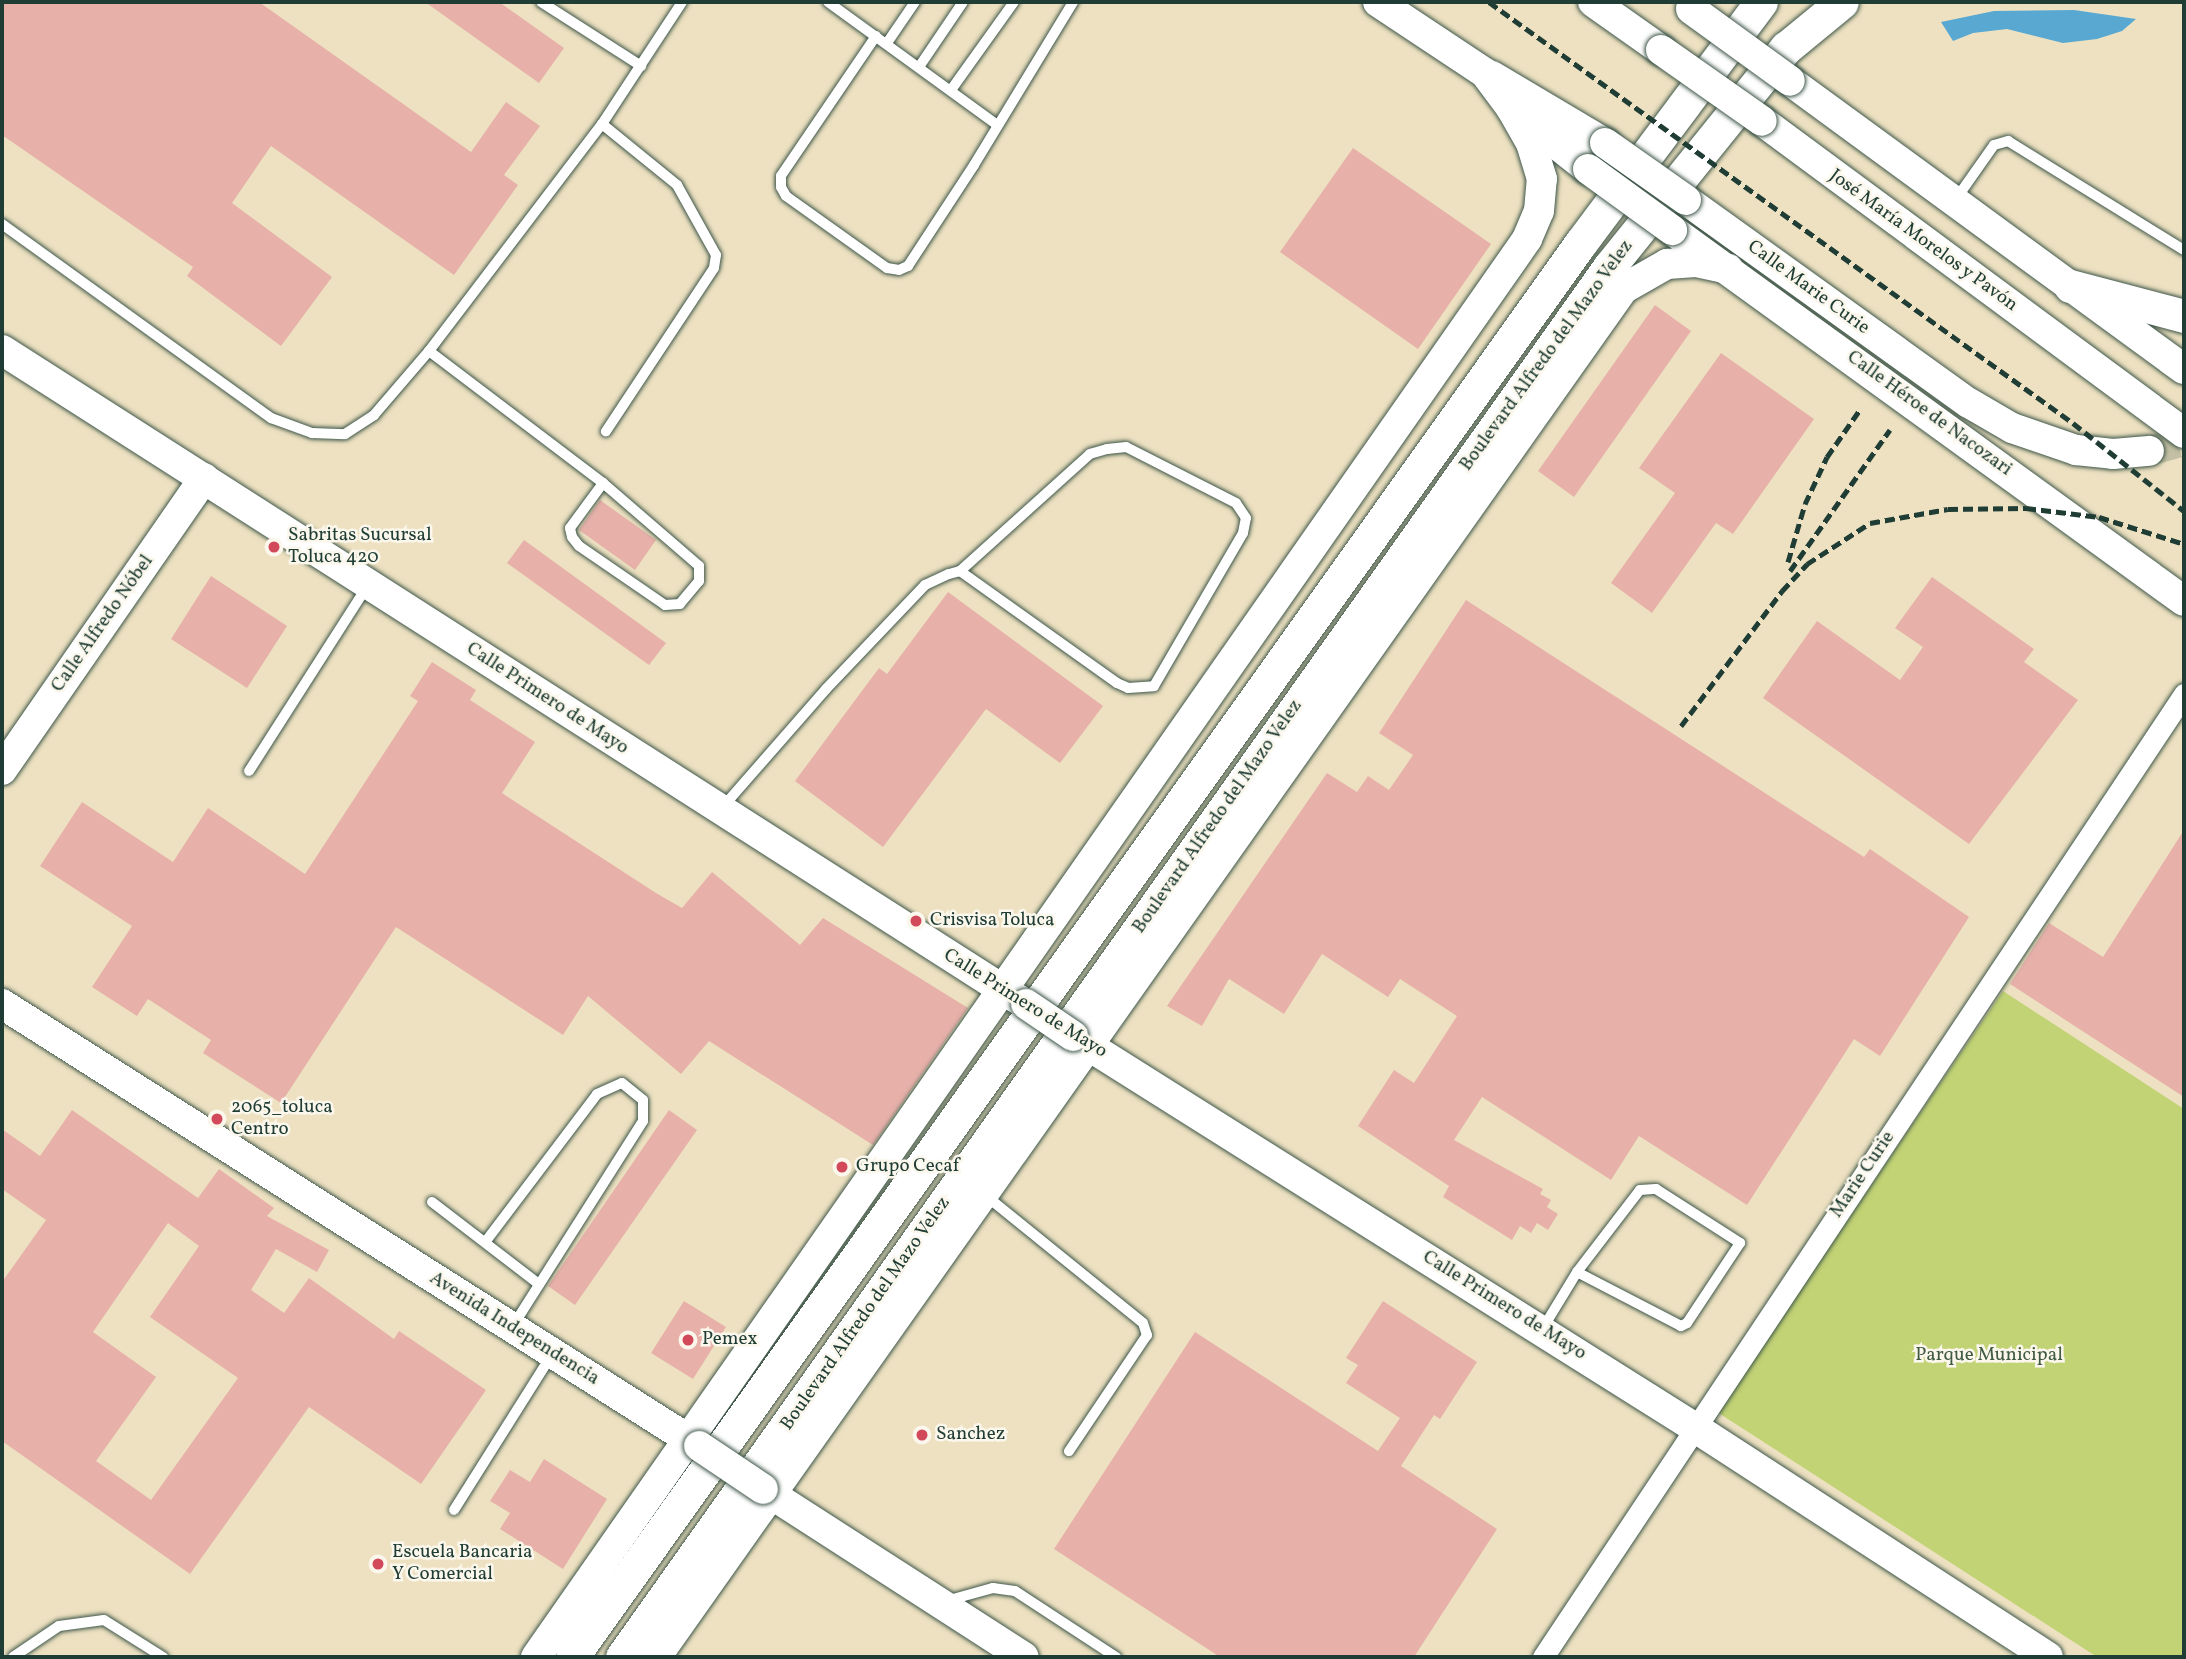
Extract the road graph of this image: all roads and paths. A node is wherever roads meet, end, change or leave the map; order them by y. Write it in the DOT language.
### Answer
graph roads {
  1 [pos="541,2"];
  2 [pos="682,2"];
  3 [pos="828,2"];
  4 [pos="850,2"];
  5 [pos="915,2"];
  6 [pos="963,2"];
  7 [pos="1014,2"];
  8 [pos="1073,2"];
  9 [pos="1378,2"];
  10 [pos="1593,2"];
  11 [pos="1761,2"];
  12 [pos="1842,2"];
  13 [pos="1687,6"];
  14 [pos="843,12"];
  15 [pos="876,36"];
  16 [pos="887,43"];
  17 [pos="641,66"];
  18 [pos="919,67"];
  19 [pos="1485,73"];
  20 [pos="951,90"];
  21 [pos="1511,108"];
  22 [pos="602,124"];
  23 [pos="996,124"];
  24 [pos="1954,201"];
  25 [pos="2,224"];
  26 [pos="2184,250"];
  27 [pos="1728,269"];
  28 [pos="2070,286"];
  29 [pos="2184,316"];
  30 [pos="2,350"];
  31 [pos="429,351"];
  32 [pos="2184,369"];
  33 [pos="606,431"];
  34 [pos="2184,433"];
  35 [pos="2149,451"];
  36 [pos="204,478"];
  37 [pos="603,483"];
  38 [pos="960,571"];
  39 [pos="369,583"];
  40 [pos="2184,601"];
  41 [pos="2184,694"];
  42 [pos="2,771"];
  43 [pos="249,771"];
  44 [pos="719,811"];
  45 [pos="1015,998"];
  46 [pos="2,1004"];
  47 [pos="1081,1040"];
  48 [pos="985,1195"];
  49 [pos="432,1202"];
  50 [pos="486,1241"];
  51 [pos="1577,1272"];
  52 [pos="539,1284"];
  53 [pos="512,1328"];
  54 [pos="1542,1330"];
  55 [pos="552,1354"];
  56 [pos="1694,1427"];
  57 [pos="694,1443"];
  58 [pos="1069,1451"];
  59 [pos="767,1492"];
  60 [pos="453,1510"];
  61 [pos="940,1603"];
  62 [pos="13,1657"];
  63 [pos="163,1657"];
  64 [pos="536,1657"];
  65 [pos="572,1657"];
  66 [pos="622,1657"];
  67 [pos="656,1657"];
  68 [pos="1024,1657"];
  69 [pos="1115,1657"];
  70 [pos="1543,1657"];
  71 [pos="2048,1657"];
  1 -- 17 [label="lane"];
  2 -- 17 [label="lane"];
  3 -- 14 [label="lane"];
  4 -- 14 [label="lane"];
  5 -- 16 [label="lane"];
  6 -- 18 [label="lane"];
  7 -- 20 [label="lane"];
  8 -- 23 [label="lane"];
  9 -- 19 [label="main road, Calle Marie Curie"];
  10 -- 34 [label="main road, José María Morelos y Pavón, bridge"];
  11 -- 65 [label="main road, Boulevard Alfredo del Mazo Velez"];
  12 -- 66 [label="main road, Boulevard Alfredo del Mazo Velez"];
  13 -- 24 [label="main road, bridge"];
  14 -- 15 [label="lane"];
  15 -- 16 [label="lane"];
  15 -- 23 [label="lane"];
  16 -- 18 [label="lane"];
  17 -- 22 [label="lane"];
  18 -- 20 [label="lane"];
  19 -- 21 [label="main road"];
  19 -- 35 [label="main road, Calle Marie Curie, bridge"];
  20 -- 23 [label="lane"];
  21 -- 27 [label="main road, Calle Héroe de Nacozari, bridge"];
  21 -- 45 [label="main road"];
  22 -- 31 [label="lane"];
  22 -- 33 [label="lane"];
  24 -- 26 [label="lane"];
  24 -- 28 [label="main road"];
  25 -- 31 [label="lane"];
  27 -- 40 [label="main road, Calle Héroe de Nacozari"];
  27 -- 47 [label="main road, Boulevard Alfredo del Mazo Velez"];
  28 -- 29 [label="main road"];
  28 -- 32 [label="main road"];
  30 -- 36 [label="main road, Calle Primero de Mayo"];
  31 -- 37 [label="lane"];
  36 -- 39 [label="main road, Calle Primero de Mayo"];
  36 -- 42 [label="main road, Calle Alfredo Nóbel"];
  37 -- 37 [label="lane"];
  38 -- 38 [label="lane"];
  38 -- 44 [label="lane"];
  39 -- 43 [label="lane"];
  39 -- 44 [label="main road, Calle Primero de Mayo"];
  41 -- 56 [label="street, Marie Curie"];
  44 -- 45 [label="main road, Calle Primero de Mayo"];
  45 -- 47 [label="main road, Calle Primero de Mayo, bridge"];
  45 -- 57 [label="main road"];
  46 -- 53 [label="main road, Avenida Independencia"];
  47 -- 48 [label="main road, Boulevard Alfredo del Mazo Velez"];
  47 -- 54 [label="main road, Calle Primero de Mayo"];
  48 -- 58 [label="lane"];
  48 -- 59 [label="main road, Boulevard Alfredo del Mazo Velez"];
  49 -- 50 [label="lane"];
  50 -- 52 [label="lane"];
  50 -- 52 [label="lane"];
  51 -- 51 [label="lane"];
  51 -- 54 [label="lane"];
  52 -- 53 [label="lane"];
  53 -- 55 [label="main road, Avenida Independencia"];
  54 -- 56 [label="main road, Calle Primero de Mayo"];
  55 -- 57 [label="main road, Avenida Independencia"];
  55 -- 60 [label="lane"];
  56 -- 70 [label="street, Marie Curie"];
  56 -- 71 [label="main road, Calle Primero de Mayo"];
  57 -- 59 [label="main road, Avenida Independencia, bridge"];
  57 -- 64 [label="main road"];
  59 -- 61 [label="main road, Avenida Independencia"];
  59 -- 67 [label="main road, Boulevard Alfredo del Mazo Velez"];
  61 -- 68 [label="main road, Avenida Independencia"];
  61 -- 69 [label="lane"];
  62 -- 63 [label="lane"];
}
